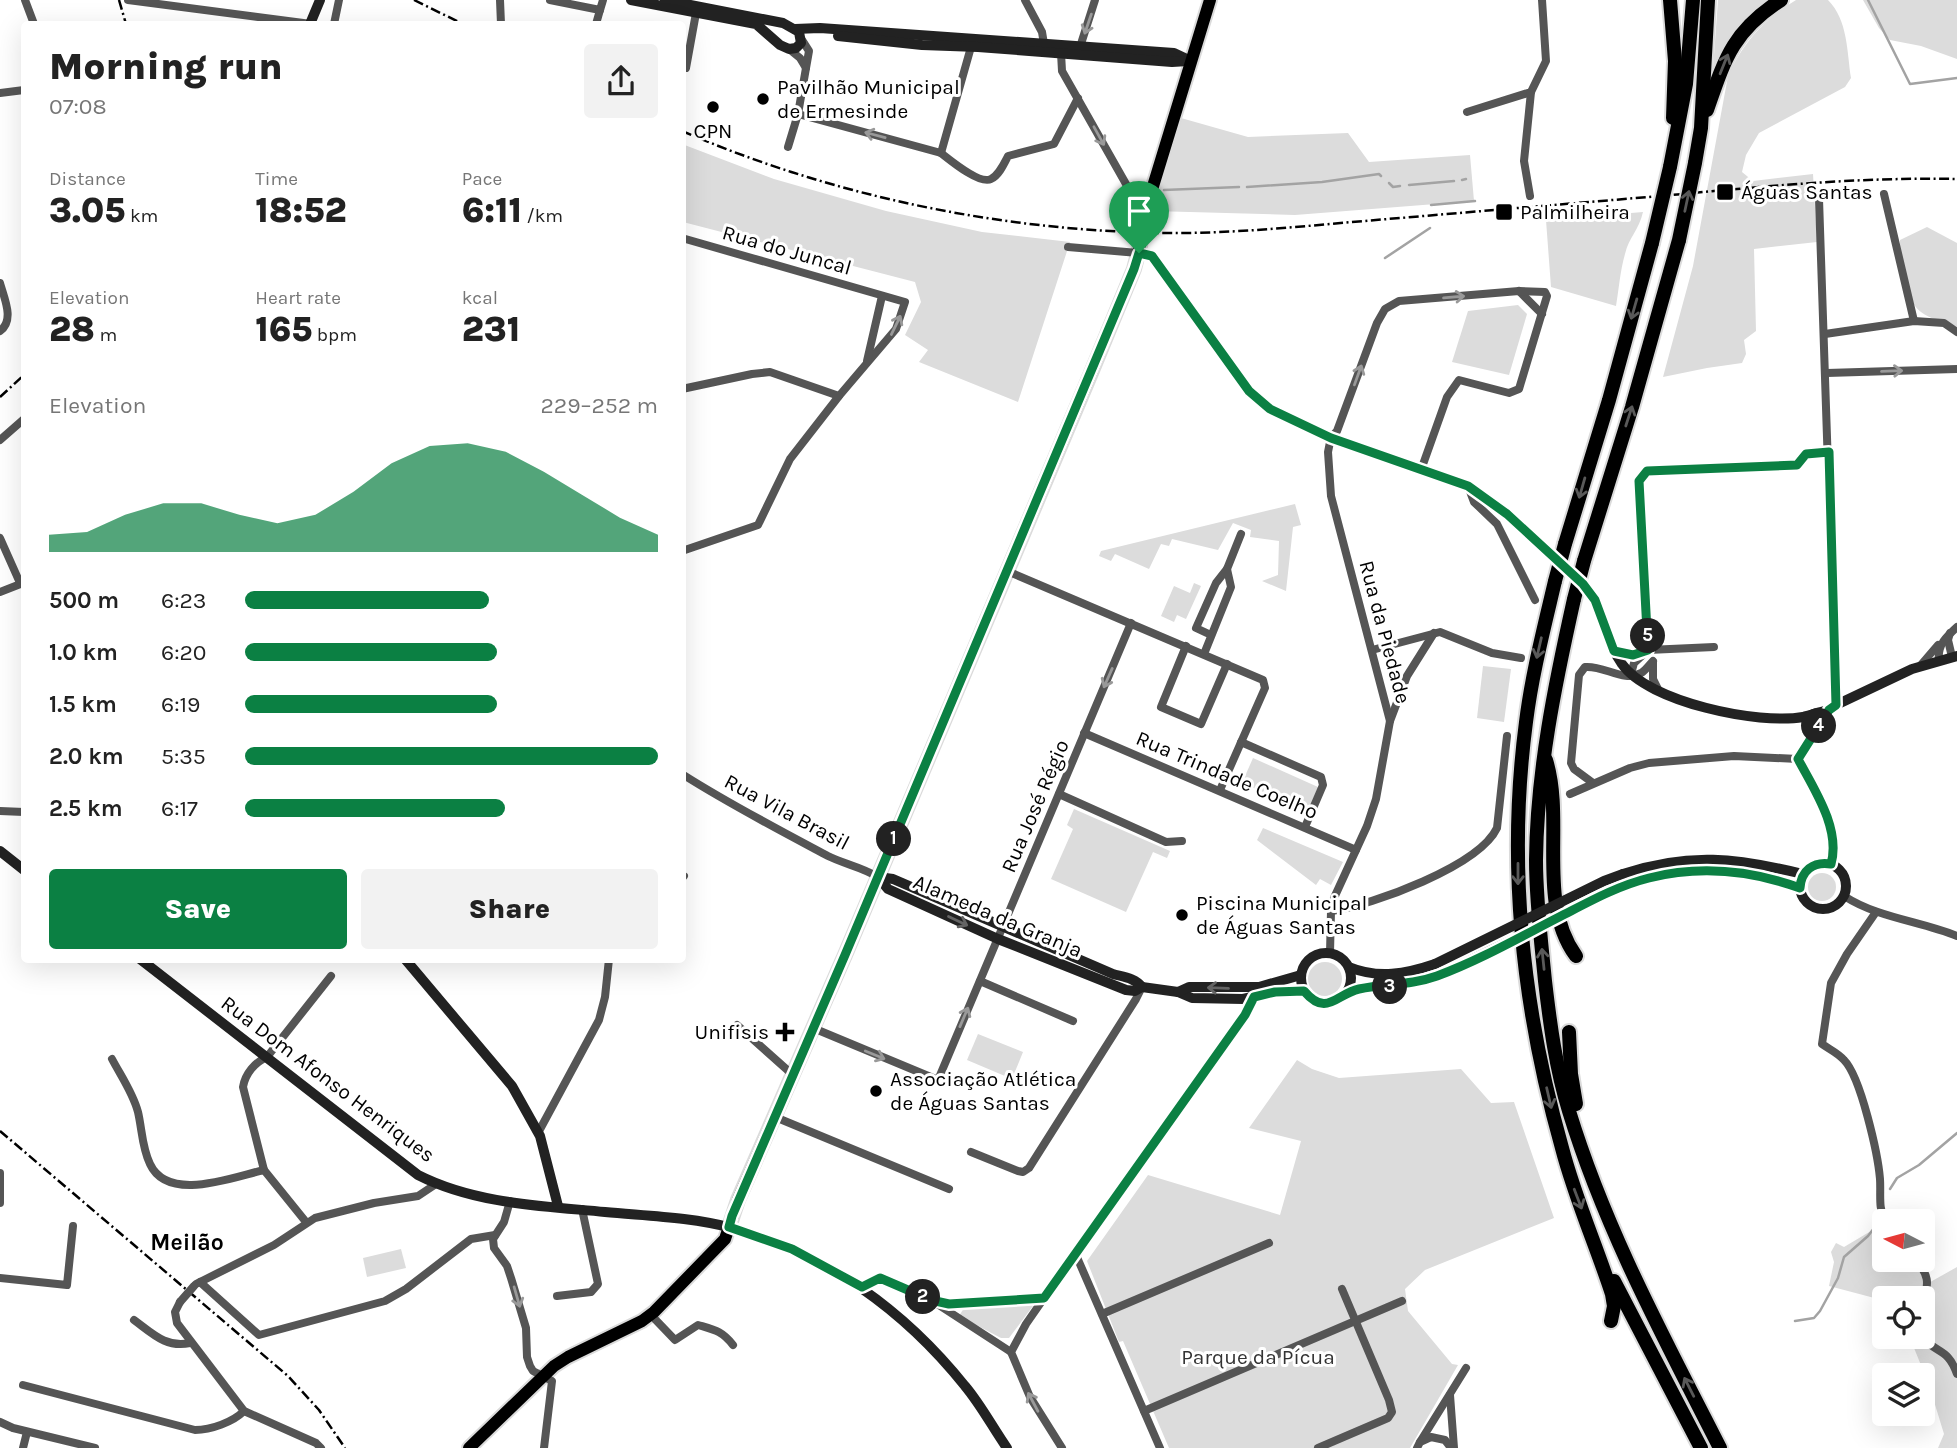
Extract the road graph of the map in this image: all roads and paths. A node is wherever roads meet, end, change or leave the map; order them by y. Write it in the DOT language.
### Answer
graph roads {
  1 [pos="25,0"];
  2 [pos="31,0"];
  3 [pos="128,0"];
  4 [pos="320,0"];
  5 [pos="340,0"];
  6 [pos="500,0"];
  7 [pos="550,0"];
  8 [pos="603,0"];
  9 [pos="631,0"];
  10 [pos="665,0"];
  11 [pos="1025,0"];
  12 [pos="1096,0"];
  13 [pos="1210,0"];
  14 [pos="1542,0"];
  15 [pos="1670,0"];
  16 [pos="1693,0"];
  17 [pos="1709,0"];
  18 [pos="1782,0"];
  19 [pos="167,3"];
  20 [pos="600,10"];
  21 [pos="696,13"];
  22 [pos="711,13"];
  23 [pos="33,20"];
  24 [pos="290,21"];
  25 [pos="312,21"];
  26 [pos="335,21"];
  27 [pos="501,21"];
  28 [pos="597,21"];
  29 [pos="779,23"];
  30 [pos="799,35"];
  31 [pos="771,36"];
  32 [pos="1044,44"];
  33 [pos="971,47"];
  34 [pos="1080,47"];
  35 [pos="789,49"];
  36 [pos="1008,49"];
  37 [pos="1061,53"];
  38 [pos="1191,61"];
  39 [pos="686,68"];
  40 [pos="806,68"];
  41 [pos="21,90"];
  42 [pos="1531,92"];
  43 [pos="0,93"];
  44 [pos="1078,98"];
  45 [pos="1467,112"];
  46 [pos="798,114"];
  47 [pos="1700,128"];
  48 [pos="1675,140"];
  49 [pos="788,147"];
  50 [pos="941,153"];
  51 [pos="1884,194"];
  52 [pos="1530,196"];
  53 [pos="1819,199"];
  54 [pos="1143,217"];
  55 [pos="686,239"];
  56 [pos="1068,247"];
  57 [pos="1139,250"];
  58 [pos="0,283"];
  59 [pos="1519,291"];
  60 [pos="882,296"];
  61 [pos="1542,314"];
  62 [pos="1914,321"];
  63 [pos="3,329"];
  64 [pos="1957,332"];
  65 [pos="1825,334"];
  66 [pos="867,364"];
  67 [pos="1957,369"];
  68 [pos="1826,373"];
  69 [pos="686,388"];
  70 [pos="839,396"];
  71 [pos="21,422"];
  72 [pos="1331,438"];
  73 [pos="0,440"];
  74 [pos="1829,452"];
  75 [pos="1421,470"];
  76 [pos="1468,486"];
  77 [pos="1241,534"];
  78 [pos="0,538"];
  79 [pos="686,550"];
  80 [pos="1227,569"];
  81 [pos="1007,571"];
  82 [pos="21,581"];
  83 [pos="21,583"];
  84 [pos="0,592"];
  85 [pos="1535,600"];
  86 [pos="1131,623"];
  87 [pos="1957,627"];
  88 [pos="1434,632"];
  89 [pos="1950,634"];
  90 [pos="1211,635"];
  91 [pos="1943,641"];
  92 [pos="1186,646"];
  93 [pos="1714,648"];
  94 [pos="1372,650"];
  95 [pos="1648,650"];
  96 [pos="1614,651"];
  97 [pos="1204,654"];
  98 [pos="1954,657"];
  99 [pos="1521,659"];
  100 [pos="1653,660"];
  101 [pos="1940,660"];
  102 [pos="1227,664"];
  103 [pos="1920,666"];
  104 [pos="1631,674"];
  105 [pos="1659,691"];
  106 [pos="1832,708"];
  107 [pos="1810,715"];
  108 [pos="1390,721"];
  109 [pos="1084,733"];
  110 [pos="1811,733"];
  111 [pos="1507,736"];
  112 [pos="1241,742"];
  113 [pos="1544,753"];
  114 [pos="1798,759"];
  115 [pos="686,776"];
  116 [pos="1593,783"];
  117 [pos="1220,790"];
  118 [pos="1059,794"];
  119 [pos="1570,794"];
  120 [pos="0,811"];
  121 [pos="21,812"];
  122 [pos="1305,827"];
  123 [pos="1182,841"];
  124 [pos="1356,850"];
  125 [pos="0,851"];
  126 [pos="1831,864"];
  127 [pos="21,868"];
  128 [pos="1803,874"];
  129 [pos="878,877"];
  130 [pos="1625,879"];
  131 [pos="1800,888"];
  132 [pos="1844,896"];
  133 [pos="1331,911"];
  134 [pos="1875,912"];
  135 [pos="1004,927"];
  136 [pos="1957,936"];
  137 [pos="998,939"];
  138 [pos="1330,953"];
  139 [pos="1576,956"];
  140 [pos="145,963"];
  141 [pos="408,963"];
  142 [pos="609,963"];
  143 [pos="1349,967"];
  144 [pos="1438,970"];
  145 [pos="1301,975"];
  146 [pos="331,976"];
  147 [pos="980,981"];
  148 [pos="1142,987"];
  149 [pos="1304,991"];
  150 [pos="1257,992"];
  151 [pos="1347,992"];
  152 [pos="1073,1021"];
  153 [pos="737,1025"];
  154 [pos="813,1028"];
  155 [pos="1569,1032"];
  156 [pos="267,1058"];
  157 [pos="112,1059"];
  158 [pos="793,1075"];
  159 [pos="775,1117"];
  160 [pos="538,1133"];
  161 [pos="971,1152"];
  162 [pos="1586,1159"];
  163 [pos="264,1170"];
  164 [pos="0,1172"];
  165 [pos="436,1184"];
  166 [pos="1,1188"];
  167 [pos="949,1189"];
  168 [pos="510,1201"];
  169 [pos="0,1203"];
  170 [pos="558,1206"];
  171 [pos="582,1209"];
  172 [pos="1879,1209"];
  173 [pos="306,1223"];
  174 [pos="73,1226"];
  175 [pos="729,1227"];
  176 [pos="495,1235"];
  177 [pos="1269,1243"];
  178 [pos="1597,1249"];
  179 [pos="1076,1255"];
  180 [pos="0,1278"];
  181 [pos="197,1284"];
  182 [pos="862,1287"];
  183 [pos="1342,1289"];
  184 [pos="557,1296"];
  185 [pos="1044,1298"];
  186 [pos="931,1300"];
  187 [pos="1402,1301"];
  188 [pos="1102,1314"];
  189 [pos="651,1315"];
  190 [pos="134,1320"];
  191 [pos="1356,1320"];
  192 [pos="1611,1321"];
  193 [pos="190,1343"];
  194 [pos="733,1345"];
  195 [pos="1935,1348"];
  196 [pos="1011,1352"];
  197 [pos="1466,1368"];
  198 [pos="1957,1374"];
  199 [pos="544,1375"];
  200 [pos="23,1385"];
  201 [pos="1450,1393"];
  202 [pos="244,1411"];
  203 [pos="1144,1411"];
  204 [pos="0,1422"];
  205 [pos="27,1432"];
  206 [pos="1419,1445"];
  207 [pos="23,1448"];
  208 [pos="95,1448"];
  209 [pos="321,1448"];
  210 [pos="468,1448"];
  211 [pos="544,1448"];
  212 [pos="1007,1448"];
  213 [pos="1062,1448"];
  214 [pos="1160,1448"];
  215 [pos="1318,1448"];
  216 [pos="1452,1448"];
  217 [pos="1702,1448"];
  218 [pos="1720,1448"];
  1 -- 23 [label="street"];
  2 -- 23 [label="street"];
  3 -- 19 [label="street"];
  4 -- 25 [label="street"];
  5 -- 26 [label="street"];
  6 -- 27 [label="street"];
  7 -- 20 [label="street"];
  8 -- 20 [label="street"];
  9 -- 21 [label="street"];
  10 -- 22 [label="street"];
  11 -- 32 [label="street"];
  12 -- 34 [label="street, one-way"];
  13 -- 38 [label="main road"];
  14 -- 42 [label="street"];
  15 -- 48 [label="highway"];
  16 -- 48 [label="highway"];
  17 -- 47 [label="highway"];
  47 -- 18 [label="highway, one-way"];
  19 -- 24 [label="street"];
  20 -- 28 [label="street"];
  21 -- 22 [label="street"];
  21 -- 39 [label="street"];
  22 -- 29 [label="street"];
  22 -- 31 [label="street"];
  29 -- 30 [label="street"];
  29 -- 31 [label="street"];
  30 -- 32 [label="street"];
  30 -- 33 [label="street"];
  30 -- 35 [label="street"];
  30 -- 40 [label="street"];
  31 -- 35 [label="street"];
  32 -- 34 [label="street"];
  32 -- 36 [label="street"];
  33 -- 36 [label="street"];
  33 -- 50 [label="street"];
  34 -- 38 [label="street"];
  35 -- 40 [label="street"];
  36 -- 37 [label="street"];
  37 -- 38 [label="street"];
  37 -- 44 [label="street"];
  38 -- 54 [label="main road"];
  40 -- 46 [label="street"];
  41 -- 43 [label="street"];
  42 -- 45 [label="street"];
  42 -- 52 [label="street"];
  44 -- 50 [label="street"];
  44 -- 54 [label="street, one-way"];
  46 -- 49 [label="street"];
  50 -- 46 [label="street, one-way"];
  113 -- 47 [label="highway, one-way, bridge"];
  48 -- 178 [label="highway, one-way, bridge"];
  51 -- 62 [label="street"];
  53 -- 65 [label="street"];
  54 -- 57 [label="main road, bridge"];
  55 -- 60 [label="street, Rua do Juncal"];
  56 -- 57 [label="street"];
  57 -- 72 [label="street"];
  57 -- 81 [label="main road"];
  58 -- 63 [label="street"];
  59 -- 61 [label="street"];
  59 -- 61 [label="street"];
  72 -- 59 [label="street, one-way"];
  60 -- 66 [label="street"];
  66 -- 60 [label="street, one-way"];
  61 -- 75 [label="street"];
  62 -- 64 [label="street"];
  62 -- 65 [label="street"];
  65 -- 68 [label="street"];
  66 -- 70 [label="street"];
  68 -- 67 [label="street, one-way"];
  68 -- 74 [label="street"];
  69 -- 70 [label="street"];
  70 -- 79 [label="street"];
  71 -- 73 [label="street"];
  72 -- 75 [label="street"];
  72 -- 94 [label="street, Rua da Piedade"];
  74 -- 95 [label="street"];
  74 -- 106 [label="street"];
  75 -- 76 [label="street"];
  76 -- 85 [label="street"];
  76 -- 96 [label="street"];
  77 -- 80 [label="street"];
  78 -- 82 [label="street"];
  80 -- 90 [label="street"];
  80 -- 90 [label="street"];
  81 -- 86 [label="street"];
  81 -- 129 [label="main road"];
  83 -- 84 [label="street"];
  86 -- 92 [label="street"];
  86 -- 109 [label="street, Rua José Régio, one-way"];
  87 -- 89 [label="street"];
  88 -- 94 [label="street"];
  88 -- 99 [label="street"];
  88 -- 108 [label="street"];
  89 -- 91 [label="street"];
  89 -- 98 [label="street"];
  90 -- 97 [label="street"];
  91 -- 101 [label="street"];
  91 -- 103 [label="street"];
  92 -- 97 [label="street"];
  92 -- 102 [label="street"];
  93 -- 95 [label="street"];
  94 -- 108 [label="street, Rua da Piedade"];
  95 -- 96 [label="street"];
  95 -- 100 [label="street"];
  95 -- 104 [label="street"];
  96 -- 104 [label="street"];
  97 -- 102 [label="street"];
  98 -- 101 [label="street"];
  100 -- 104 [label="street"];
  100 -- 105 [label="street"];
  101 -- 103 [label="street"];
  102 -- 112 [label="street"];
  103 -- 106 [label="street"];
  104 -- 105 [label="street"];
  104 -- 116 [label="street"];
  105 -- 107 [label="street"];
  106 -- 107 [label="street"];
  106 -- 110 [label="street"];
  107 -- 110 [label="street"];
  108 -- 124 [label="street, Rua da Piedade"];
  109 -- 117 [label="street, Rua Trindade Coelho"];
  109 -- 118 [label="street, Rua José Régio"];
  110 -- 114 [label="street"];
  111 -- 133 [label="street"];
  112 -- 117 [label="street"];
  112 -- 122 [label="street"];
  113 -- 139 [label="highway"];
  162 -- 113 [label="highway, one-way"];
  114 -- 116 [label="street"];
  114 -- 126 [label="street"];
  115 -- 129 [label="street, Rua Vila Brasil"];
  116 -- 119 [label="street"];
  117 -- 122 [label="street, Rua Trindade Coelho"];
  118 -- 123 [label="street"];
  118 -- 135 [label="street, Rua José Régio"];
  120 -- 121 [label="street"];
  122 -- 124 [label="street, Rua Trindade Coelho"];
  124 -- 133 [label="street, Rua da Piedade"];
  125 -- 127 [label="street"];
  126 -- 128 [label="street"];
  126 -- 132 [label="street"];
  128 -- 130 [label="street, Alameda da Granja"];
  128 -- 131 [label="street"];
  129 -- 135 [label="street, Alameda da Granja"];
  129 -- 137 [label="street, Alameda da Granja, one-way"];
  129 -- 154 [label="main road"];
  130 -- 131 [label="street, Alameda da Granja"];
  130 -- 144 [label="street, Alameda da Granja, bridge"];
  131 -- 132 [label="street, Alameda da Granja"];
  132 -- 134 [label="street"];
  133 -- 138 [label="street, Rua da Piedade"];
  134 -- 136 [label="street"];
  134 -- 172 [label="street"];
  135 -- 137 [label="street, Rua José Régio"];
  135 -- 148 [label="street, Alameda da Granja"];
  137 -- 147 [label="street, Rua José Régio"];
  137 -- 148 [label="street, Alameda da Granja"];
  138 -- 143 [label="street, Alameda da Granja"];
  138 -- 145 [label="street, Alameda da Granja"];
  140 -- 156 [label="street, Rua Dom Afonso Henriques"];
  141 -- 160 [label="street"];
  142 -- 160 [label="street"];
  143 -- 144 [label="street, Alameda da Granja"];
  143 -- 151 [label="street"];
  144 -- 151 [label="street, Alameda da Granja"];
  145 -- 149 [label="street"];
  145 -- 150 [label="street, Alameda da Granja"];
  146 -- 156 [label="street"];
  147 -- 152 [label="street"];
  154 -- 147 [label="street, Rua José Régio, one-way"];
  148 -- 150 [label="street, Alameda da Granja"];
  148 -- 161 [label="street"];
  149 -- 150 [label="street, Alameda da Granja"];
  149 -- 151 [label="street, Alameda da Granja"];
  150 -- 179 [label="street"];
  153 -- 158 [label="street"];
  154 -- 158 [label="main road"];
  155 -- 162 [label="highway"];
  156 -- 163 [label="street"];
  156 -- 165 [label="street, Rua Dom Afonso Henriques"];
  157 -- 163 [label="street"];
  158 -- 159 [label="main road"];
  159 -- 167 [label="street"];
  159 -- 175 [label="main road"];
  160 -- 170 [label="street"];
  218 -- 162 [label="highway, one-way"];
  163 -- 173 [label="street"];
  164 -- 166 [label="street"];
  165 -- 168 [label="street, Rua Dom Afonso Henriques"];
  165 -- 173 [label="street"];
  166 -- 169 [label="street"];
  168 -- 170 [label="street, Rua Dom Afonso Henriques"];
  168 -- 176 [label="street"];
  170 -- 171 [label="street, Rua Dom Afonso Henriques"];
  171 -- 175 [label="street, Rua Dom Afonso Henriques"];
  171 -- 184 [label="street"];
  173 -- 181 [label="street"];
  174 -- 180 [label="street"];
  175 -- 182 [label="street, Rua Dom Afonso Henriques"];
  175 -- 189 [label="main road"];
  176 -- 181 [label="street"];
  176 -- 199 [label="street, one-way"];
  177 -- 188 [label="street"];
  178 -- 192 [label="highway"];
  178 -- 217 [label="highway"];
  179 -- 185 [label="street"];
  179 -- 188 [label="street"];
  181 -- 193 [label="street, bridge"];
  182 -- 186 [label="street"];
  182 -- 212 [label="street, Rua Dom Afonso Henriques"];
  183 -- 191 [label="street"];
  185 -- 186 [label="street"];
  185 -- 196 [label="street"];
  186 -- 196 [label="street"];
  187 -- 191 [label="street"];
  188 -- 203 [label="street"];
  189 -- 194 [label="street"];
  189 -- 199 [label="main road"];
  190 -- 193 [label="street"];
  191 -- 203 [label="street"];
  191 -- 215 [label="street"];
  193 -- 202 [label="street"];
  195 -- 198 [label="street"];
  213 -- 196 [label="street, one-way"];
  197 -- 201 [label="street"];
  199 -- 210 [label="main road"];
  199 -- 211 [label="street"];
  200 -- 202 [label="street"];
  201 -- 206 [label="street"];
  201 -- 216 [label="street"];
  202 -- 209 [label="street"];
  203 -- 214 [label="street"];
  204 -- 205 [label="street"];
  205 -- 207 [label="street"];
  205 -- 208 [label="street"];
  206 -- 216 [label="street"];
}
